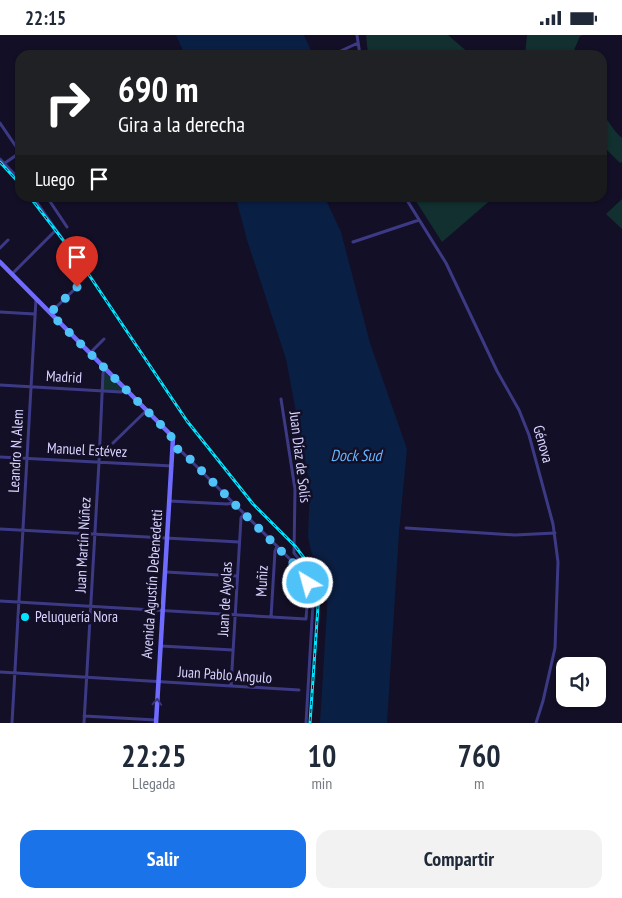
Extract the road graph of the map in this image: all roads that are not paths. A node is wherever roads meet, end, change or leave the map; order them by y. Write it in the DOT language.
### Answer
graph roads {
  1 [pos="357,35"];
  2 [pos="358,43"];
  3 [pos="343,50"];
  4 [pos="359,50"];
  5 [pos="0,123"];
  6 [pos="15,146"];
  7 [pos="15,157"];
  8 [pos="0,159"];
  9 [pos="5,163"];
  10 [pos="15,174"];
  11 [pos="36,202"];
  12 [pos="50,202"];
  13 [pos="408,202"];
  14 [pos="419,220"];
  15 [pos="67,227"];
  16 [pos="56,230"];
  17 [pos="8,240"];
  18 [pos="64,241"];
  19 [pos="353,242"];
  20 [pos="0,248"];
  21 [pos="0,262"];
  22 [pos="12,275"];
  23 [pos="77,287"];
  24 [pos="36,299"];
  25 [pos="0,312"];
  26 [pos="50,313"];
  27 [pos="35,314"];
  28 [pos="104,339"];
  29 [pos="90,353"];
  30 [pos="105,368"];
  31 [pos="0,385"];
  32 [pos="31,387"];
  33 [pos="126,389"];
  34 [pos="103,391"];
  35 [pos="281,399"];
  36 [pos="147,411"];
  37 [pos="113,443"];
  38 [pos="173,447"];
  39 [pos="0,457"];
  40 [pos="27,458"];
  41 [pos="100,462"];
  42 [pos="172,466"];
  43 [pos="170,501"];
  44 [pos="233,503"];
  45 [pos="244,513"];
  46 [pos="406,528"];
  47 [pos="0,529"];
  48 [pos="23,530"];
  49 [pos="555,533"];
  50 [pos="95,534"];
  51 [pos="167,538"];
  52 [pos="239,543"];
  53 [pos="277,547"];
  54 [pos="166,572"];
  55 [pos="237,576"];
  56 [pos="308,578"];
  57 [pos="0,601"];
  58 [pos="20,602"];
  59 [pos="91,606"];
  60 [pos="164,610"];
  61 [pos="235,614"];
  62 [pos="272,617"];
  63 [pos="161,646"];
  64 [pos="233,650"];
  65 [pos="0,672"];
  66 [pos="15,673"];
  67 [pos="87,678"];
  68 [pos="158,682"];
  69 [pos="231,686"];
  70 [pos="299,691"];
  71 [pos="84,716"];
  72 [pos="156,722"];
  73 [pos="12,723"];
  74 [pos="84,723"];
  75 [pos="306,723"];
  76 [pos="536,723"];
  1 -- 2 [label="street"];
  2 -- 3 [label="street"];
  2 -- 4 [label="street"];
  5 -- 6 [label="street"];
  7 -- 9 [label="street"];
  8 -- 9 [label="street"];
  9 -- 10 [label="street"];
  11 -- 16 [label="street"];
  12 -- 15 [label="street"];
  13 -- 14 [label="street, Génova"];
  14 -- 19 [label="street"];
  14 -- 49 [label="street, Génova"];
  16 -- 18 [label="street"];
  16 -- 22 [label="street"];
  17 -- 20 [label="street"];
  21 -- 22 [label="main road"];
  22 -- 24 [label="main road"];
  23 -- 26 [label="street"];
  24 -- 26 [label="main road"];
  24 -- 27 [label="street, Leandro N. Alem"];
  25 -- 27 [label="street"];
  26 -- 29 [label="main road"];
  27 -- 32 [label="street, Leandro N. Alem"];
  28 -- 29 [label="street"];
  29 -- 30 [label="main road"];
  30 -- 33 [label="main road"];
  30 -- 34 [label="street, Juan Martín Núñez"];
  31 -- 32 [label="street, Madrid"];
  32 -- 34 [label="street, Madrid"];
  32 -- 40 [label="street, Leandro N. Alem"];
  33 -- 34 [label="street, Madrid"];
  33 -- 36 [label="main road"];
  34 -- 41 [label="street, Juan Martín Núñez"];
  35 -- 56 [label="street, Juan Díaz de Solís"];
  36 -- 37 [label="street"];
  36 -- 38 [label="main road"];
  38 -- 42 [label="main road, Avenida Agustín Debenedetti"];
  38 -- 44 [label="street"];
  39 -- 40 [label="street, Manuel Estévez"];
  40 -- 41 [label="street, Manuel Estévez"];
  40 -- 48 [label="street, Leandro N. Alem"];
  41 -- 42 [label="street, Manuel Estévez"];
  41 -- 50 [label="street, Juan Martín Núñez"];
  42 -- 43 [label="main road, Avenida Agustín Debenedetti"];
  43 -- 44 [label="street"];
  43 -- 51 [label="main road, Avenida Agustín Debenedetti"];
  44 -- 45 [label="street"];
  45 -- 52 [label="street, Juan de Ayolas"];
  45 -- 53 [label="street"];
  46 -- 49 [label="street"];
  47 -- 48 [label="street"];
  48 -- 50 [label="street"];
  48 -- 58 [label="street, Leandro N. Alem"];
  49 -- 76 [label="street, Génova"];
  50 -- 51 [label="street"];
  50 -- 59 [label="street, Juan Martín Núñez"];
  51 -- 52 [label="street"];
  51 -- 54 [label="main road, Avenida Agustín Debenedetti"];
  52 -- 55 [label="street, Juan de Ayolas"];
  53 -- 56 [label="street"];
  53 -- 62 [label="street, Muñiz"];
  54 -- 55 [label="street"];
  54 -- 60 [label="main road, Avenida Agustín Debenedetti"];
  55 -- 61 [label="street, Juan de Ayolas"];
  56 -- 62 [label="street"];
  56 -- 75 [label="street, Juan Díaz de Solís"];
  57 -- 58 [label="street"];
  58 -- 59 [label="street"];
  58 -- 66 [label="street, Leandro N. Alem"];
  59 -- 60 [label="street"];
  59 -- 67 [label="street, Juan Martín Núñez"];
  60 -- 61 [label="street"];
  60 -- 63 [label="main road, Avenida Agustín Debenedetti"];
  61 -- 62 [label="street"];
  61 -- 64 [label="street, Juan de Ayolas"];
  63 -- 64 [label="street"];
  63 -- 68 [label="main road, Avenida Agustín Debenedetti"];
  64 -- 69 [label="street, Juan de Ayolas"];
  65 -- 66 [label="street, Juan Pablo Angulo"];
  66 -- 67 [label="street, Juan Pablo Angulo"];
  66 -- 73 [label="street, Leandro N. Alem"];
  67 -- 68 [label="street, Juan Pablo Angulo"];
  67 -- 71 [label="street, Juan Martín Núñez"];
  68 -- 69 [label="street, Juan Pablo Angulo"];
  72 -- 68 [label="main road, Avenida Agustín Debenedetti, one-way"];
  69 -- 70 [label="street, Juan Pablo Angulo"];
  71 -- 72 [label="street"];
  71 -- 74 [label="street, Juan Martín Núñez"];
}
